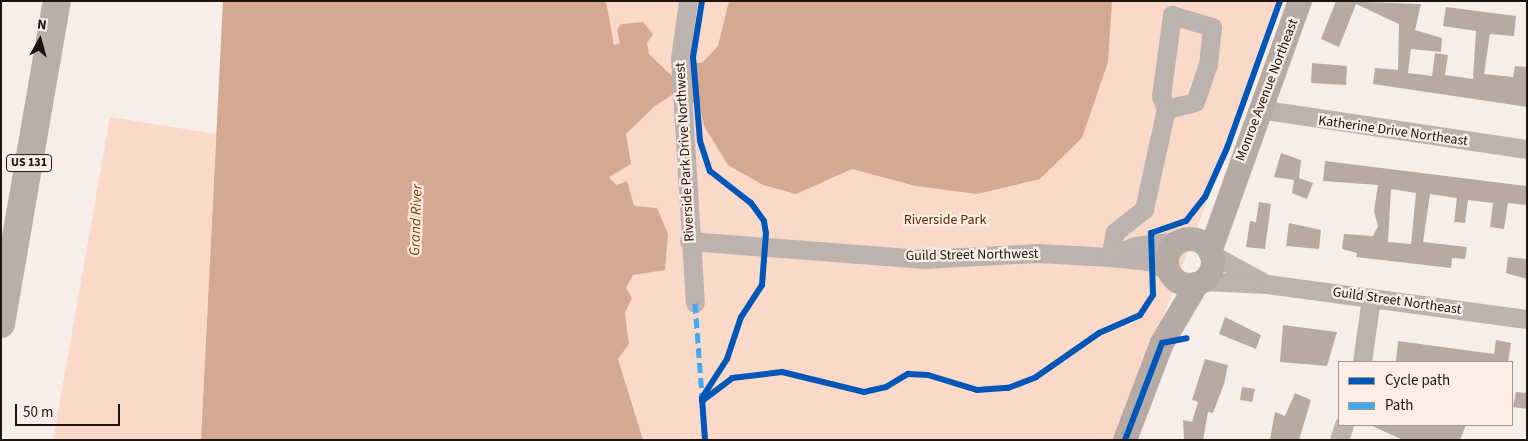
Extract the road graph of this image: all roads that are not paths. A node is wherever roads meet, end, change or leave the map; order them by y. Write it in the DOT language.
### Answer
graph roads {
  1 [pos="57,1"];
  2 [pos="688,1"];
  3 [pos="1300,1"];
  4 [pos="1166,109"];
  5 [pos="1259,110"];
  6 [pos="1527,149"];
  7 [pos="1233,179"];
  8 [pos="1182,240"];
  9 [pos="689,241"];
  10 [pos="1211,253"];
  11 [pos="1110,257"];
  12 [pos="1169,273"];
  13 [pos="1200,282"];
  14 [pos="1267,284"];
  15 [pos="1371,298"];
  16 [pos="695,303"];
  17 [pos="1527,319"];
  18 [pos="1,324"];
  19 [pos="1162,344"];
  20 [pos="1362,361"];
  21 [pos="1344,426"];
  22 [pos="1125,440"];
  23 [pos="1339,440"];
  1 -- 18 [label="highway, US 131"];
  2 -- 9 [label="street, Riverside Park Drive Northwest"];
  3 -- 5 [label="main road, Monroe Avenue Northeast"];
  4 -- 4 [label="street"];
  4 -- 11 [label="street"];
  5 -- 6 [label="street, Katherine Drive Northeast"];
  5 -- 7 [label="main road, Monroe Avenue Northeast"];
  7 -- 8 [label="main road, Monroe Avenue Northeast"];
  7 -- 10 [label="main road, Monroe Avenue Northeast"];
  8 -- 10 [label="main road"];
  8 -- 11 [label="street, Guild Street Northwest"];
  8 -- 12 [label="main road"];
  9 -- 11 [label="street, Guild Street Northwest"];
  9 -- 16 [label="street, Riverside Park Drive Northwest"];
  10 -- 13 [label="main road"];
  10 -- 14 [label="street, Guild Street Northeast"];
  11 -- 12 [label="street, Guild Street Northwest"];
  12 -- 13 [label="main road"];
  12 -- 19 [label="main road"];
  13 -- 14 [label="street, Guild Street Northeast"];
  13 -- 19 [label="main road"];
  14 -- 15 [label="street, Guild Street Northeast"];
  15 -- 17 [label="street, Guild Street Northeast"];
  15 -- 20 [label="street"];
  19 -- 22 [label="main road"];
  21 -- 23 [label="street"];
}
